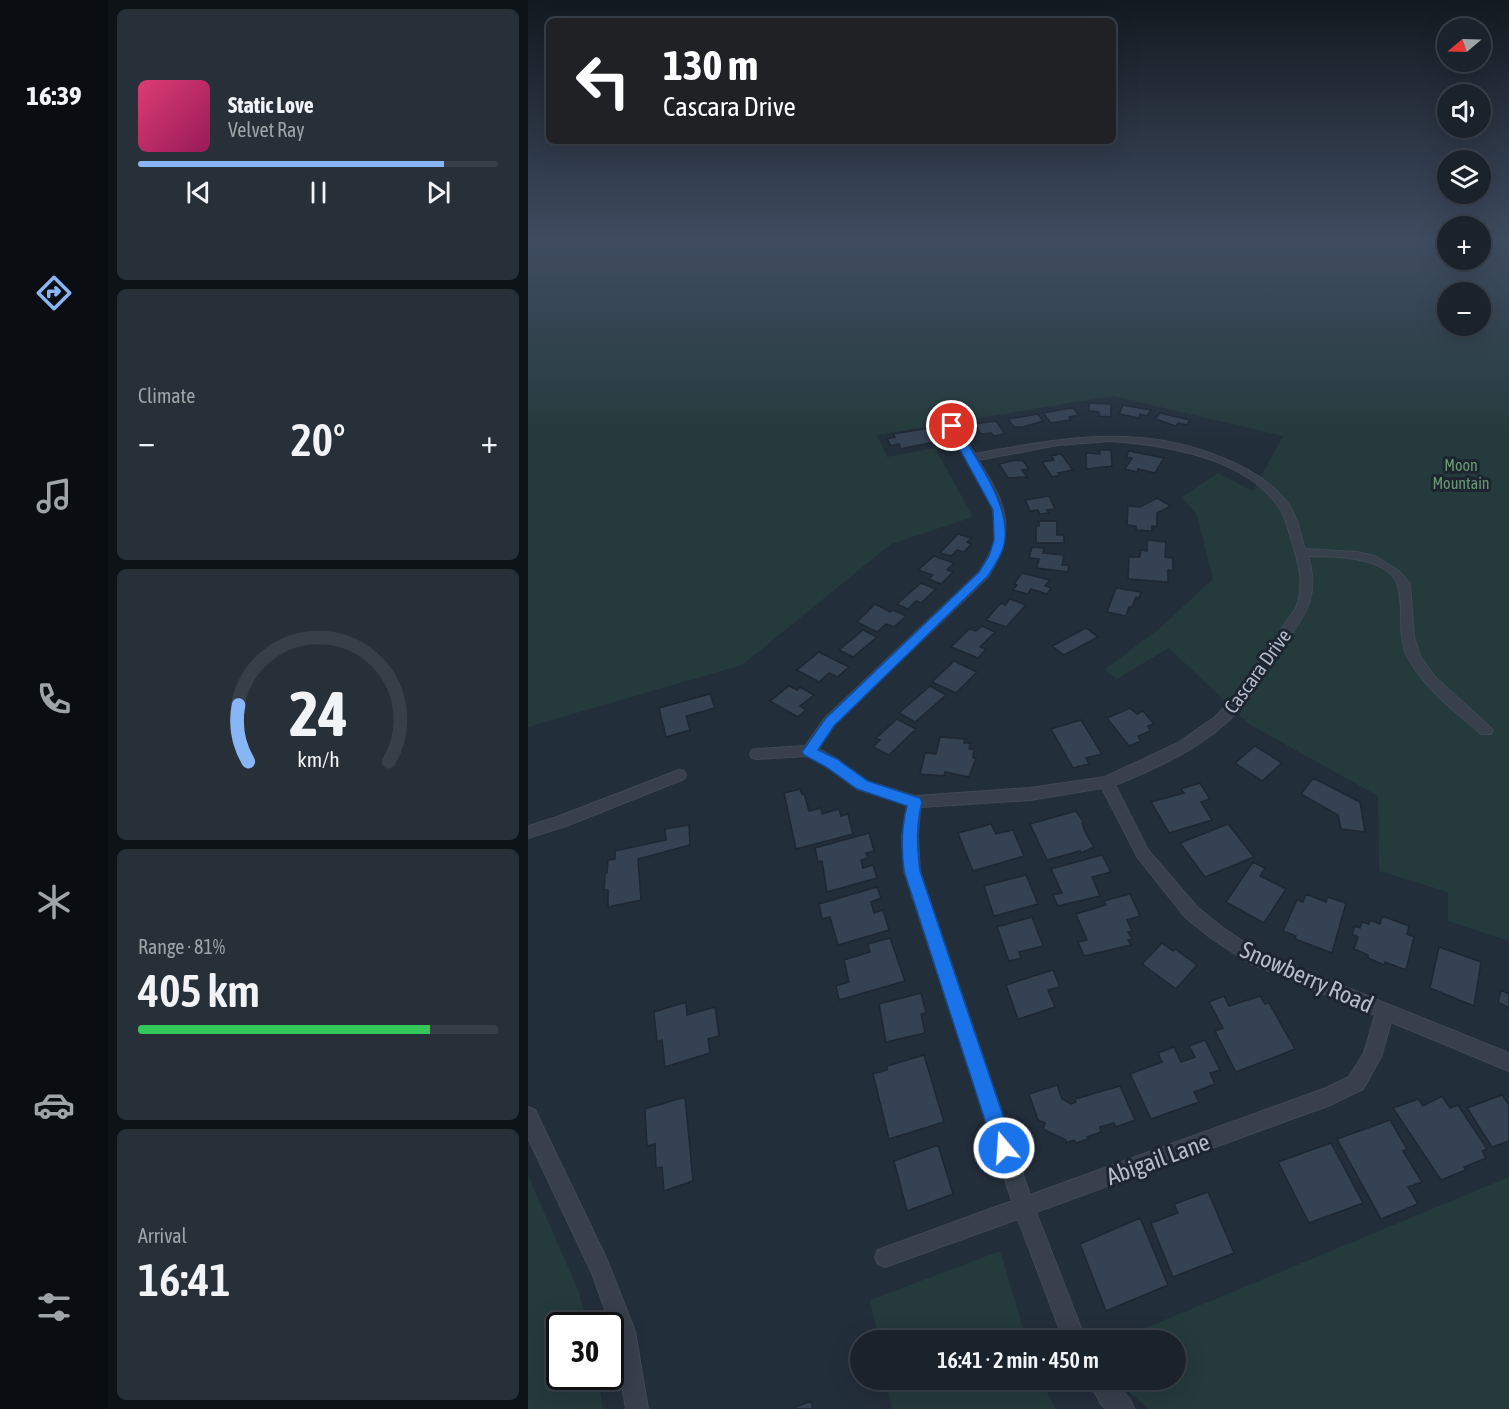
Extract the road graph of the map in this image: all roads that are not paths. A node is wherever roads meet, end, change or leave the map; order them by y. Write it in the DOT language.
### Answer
graph roads {
  1 [pos="952,426"];
  2 [pos="970,458"];
  3 [pos="1301,552"];
  4 [pos="1486,730"];
  5 [pos="809,752"];
  6 [pos="757,754"];
  7 [pos="679,775"];
  8 [pos="1106,782"];
  9 [pos="915,802"];
  10 [pos="528,832"];
  11 [pos="1385,1012"];
  12 [pos="1509,1062"];
  13 [pos="528,1117"];
  14 [pos="1024,1208"];
  15 [pos="885,1257"];
  16 [pos="1071,1330"];
  17 [pos="1105,1390"];
  18 [pos="637,1409"];
  19 [pos="1123,1409"];
  1 -- 2 [label="street"];
  2 -- 3 [label="street, Cascara Drive"];
  2 -- 5 [label="street"];
  3 -- 4 [label="street"];
  3 -- 8 [label="street, Cascara Drive"];
  5 -- 6 [label="street, Cascara Drive"];
  5 -- 9 [label="street, Cascara Drive"];
  7 -- 10 [label="street"];
  8 -- 9 [label="street, Cascara Drive"];
  8 -- 11 [label="street, Snowberry Road"];
  9 -- 14 [label="street"];
  11 -- 12 [label="street, Snowberry Road"];
  11 -- 14 [label="street, Abigail Lane"];
  13 -- 18 [label="street"];
  14 -- 15 [label="street, Abigail Lane"];
  14 -- 16 [label="street"];
  17 -- 19 [label="street"];
}
